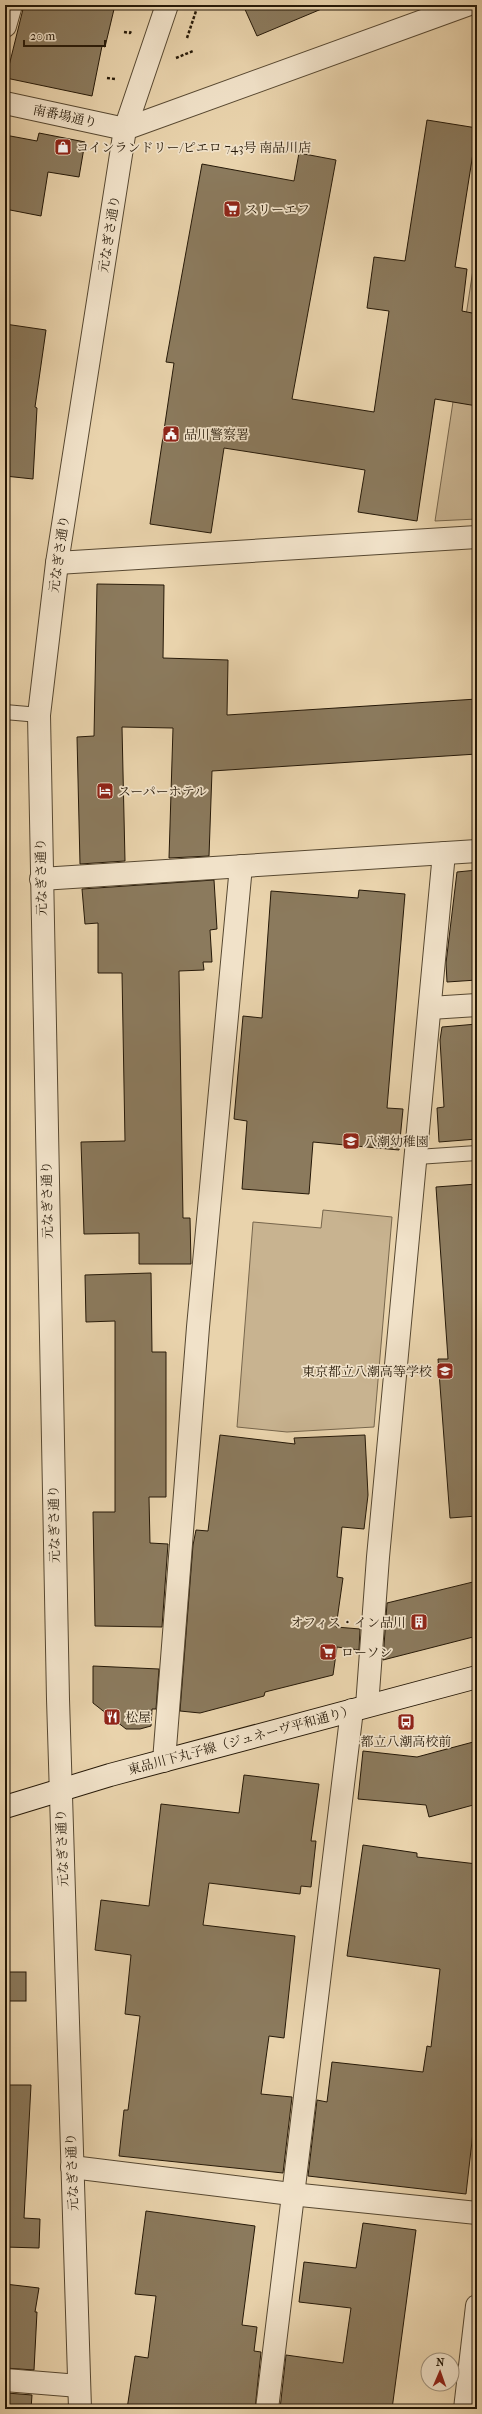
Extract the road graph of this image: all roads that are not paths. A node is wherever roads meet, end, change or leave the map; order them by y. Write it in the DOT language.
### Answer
graph roads {
  1 [pos="11,5"];
  2 [pos="167,5"];
  3 [pos="467,5"];
  4 [pos="5,26"];
  5 [pos="5,103"];
  6 [pos="125,129"];
  7 [pos="477,537"];
  8 [pos="57,563"];
  9 [pos="5,712"];
  10 [pos="39,715"];
  11 [pos="477,851"];
  12 [pos="444,853"];
  13 [pos="241,866"];
  14 [pos="41,879"];
  15 [pos="477,1005"];
  16 [pos="430,1008"];
  17 [pos="477,1153"];
  18 [pos="417,1157"];
  19 [pos="477,1677"];
  20 [pos="360,1708"];
  21 [pos="164,1761"];
  22 [pos="60,1790"];
  23 [pos="5,1807"];
  24 [pos="72,2167"];
  25 [pos="292,2194"];
  26 [pos="477,2213"];
  27 [pos="477,2306"];
  28 [pos="5,2380"];
  29 [pos="79,2386"];
  30 [pos="80,2409"];
  31 [pos="267,2409"];
  32 [pos="465,2409"];
  1 -- 4 [label="street"];
  2 -- 6 [label="street, 元なぎさ通り"];
  3 -- 6 [label="street"];
  5 -- 6 [label="street, 南番場通り"];
  6 -- 8 [label="street, 元なぎさ通り"];
  7 -- 8 [label="street"];
  8 -- 10 [label="street, 元なぎさ通り"];
  9 -- 10 [label="lane"];
  10 -- 14 [label="street, 元なぎさ通り"];
  11 -- 12 [label="street"];
  12 -- 13 [label="street"];
  12 -- 16 [label="street"];
  13 -- 14 [label="street"];
  13 -- 21 [label="street"];
  14 -- 22 [label="street, 元なぎさ通り"];
  15 -- 16 [label="street"];
  16 -- 18 [label="street"];
  17 -- 18 [label="lane"];
  18 -- 20 [label="street"];
  19 -- 20 [label="street, 東品川下丸子線（ジュネーヴ平和通り）"];
  20 -- 21 [label="street, 東品川下丸子線（ジュネーヴ平和通り）"];
  20 -- 25 [label="street"];
  21 -- 22 [label="street, 東品川下丸子線（ジュネーヴ平和通り）"];
  22 -- 23 [label="street, 東品川下丸子線（ジュネーヴ平和通り）"];
  22 -- 24 [label="street, 元なぎさ通り"];
  24 -- 25 [label="street"];
  24 -- 29 [label="street, 元なぎさ通り"];
  25 -- 26 [label="street"];
  25 -- 31 [label="street"];
  27 -- 32 [label="street"];
  28 -- 29 [label="street"];
  29 -- 30 [label="street, 元なぎさ通り"];
}
